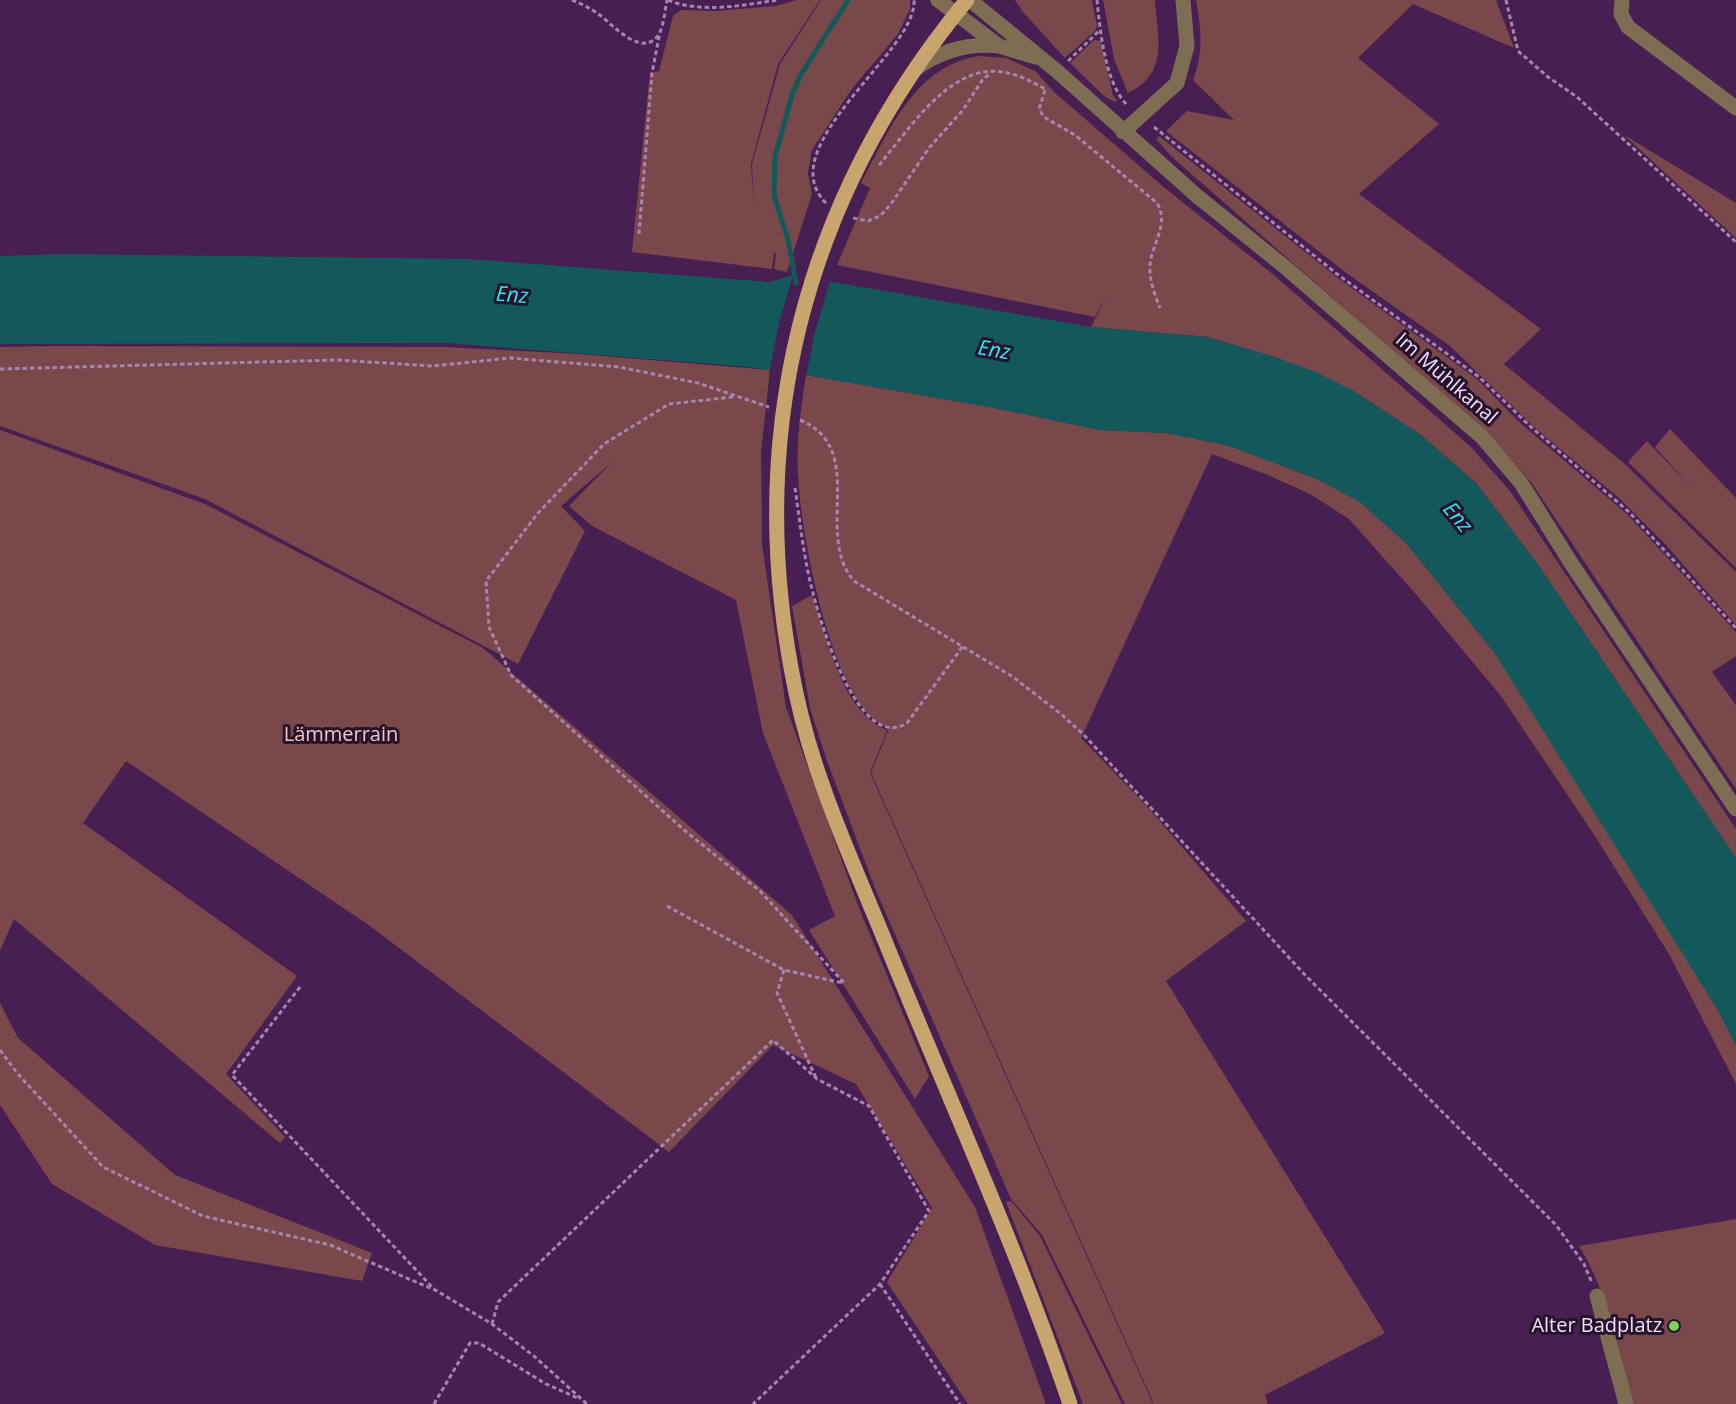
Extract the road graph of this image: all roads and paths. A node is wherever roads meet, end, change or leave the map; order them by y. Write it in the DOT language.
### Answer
graph roads {
  1 [pos="572,0"];
  2 [pos="667,0"];
  3 [pos="778,0"];
  4 [pos="938,0"];
  5 [pos="969,0"];
  6 [pos="1096,0"];
  7 [pos="1183,0"];
  8 [pos="1506,0"];
  9 [pos="1622,0"];
  10 [pos="956,13"];
  11 [pos="1099,31"];
  12 [pos="660,32"];
  13 [pos="999,46"];
  14 [pos="1042,58"];
  15 [pos="914,69"];
  16 [pos="1058,72"];
  17 [pos="1049,85"];
  18 [pos="1045,89"];
  19 [pos="1734,104"];
  20 [pos="1140,116"];
  21 [pos="1123,132"];
  22 [pos="876,167"];
  23 [pos="639,234"];
  24 [pos="1736,242"];
  25 [pos="1160,308"];
  26 [pos="0,369"];
  27 [pos="735,397"];
  28 [pos="773,408"];
  29 [pos="794,417"];
  30 [pos="795,486"];
  31 [pos="1736,628"];
  32 [pos="963,646"];
  33 [pos="1736,809"];
  34 [pos="667,906"];
  35 [pos="784,970"];
  36 [pos="300,987"];
  37 [pos="0,1050"];
  38 [pos="817,1080"];
  39 [pos="880,1284"];
  40 [pos="437,1291"];
  41 [pos="1597,1296"];
  42 [pos="492,1324"];
  43 [pos="586,1403"];
  44 [pos="434,1404"];
  45 [pos="753,1404"];
  46 [pos="960,1404"];
  47 [pos="1070,1404"];
  48 [pos="1626,1404"];
  1 -- 12 [label="path"];
  2 -- 3 [label="path"];
  2 -- 12 [label="path"];
  4 -- 10 [label="street, Im Mühlkanal"];
  5 -- 10 [label="main road"];
  5 -- 14 [label="street, Im Mühlkanal"];
  6 -- 11 [label="path"];
  7 -- 20 [label="street"];
  8 -- 24 [label="path"];
  9 -- 19 [label="street"];
  10 -- 13 [label="street, Im Mühlkanal"];
  10 -- 15 [label="main road"];
  11 -- 16 [label="path"];
  11 -- 20 [label="path"];
  12 -- 23 [label="path"];
  13 -- 14 [label="street, Im Mühlkanal"];
  13 -- 15 [label="street"];
  14 -- 16 [label="street, Im Mühlkanal"];
  15 -- 47 [label="main road"];
  16 -- 21 [label="street, Im Mühlkanal"];
  17 -- 18 [label="path"];
  18 -- 22 [label="path"];
  18 -- 25 [label="path"];
  20 -- 21 [label="street"];
  20 -- 31 [label="path"];
  21 -- 33 [label="street, Im Mühlkanal"];
  26 -- 27 [label="path"];
  27 -- 28 [label="path"];
  27 -- 35 [label="path"];
  29 -- 32 [label="path"];
  30 -- 32 [label="path"];
  32 -- 41 [label="path"];
  34 -- 35 [label="path"];
  35 -- 38 [label="path"];
  36 -- 40 [label="path"];
  37 -- 40 [label="path"];
  38 -- 39 [label="path"];
  38 -- 42 [label="path"];
  39 -- 45 [label="path"];
  39 -- 46 [label="path"];
  40 -- 42 [label="path"];
  41 -- 48 [label="street"];
  42 -- 43 [label="path"];
  43 -- 44 [label="path"];
}
